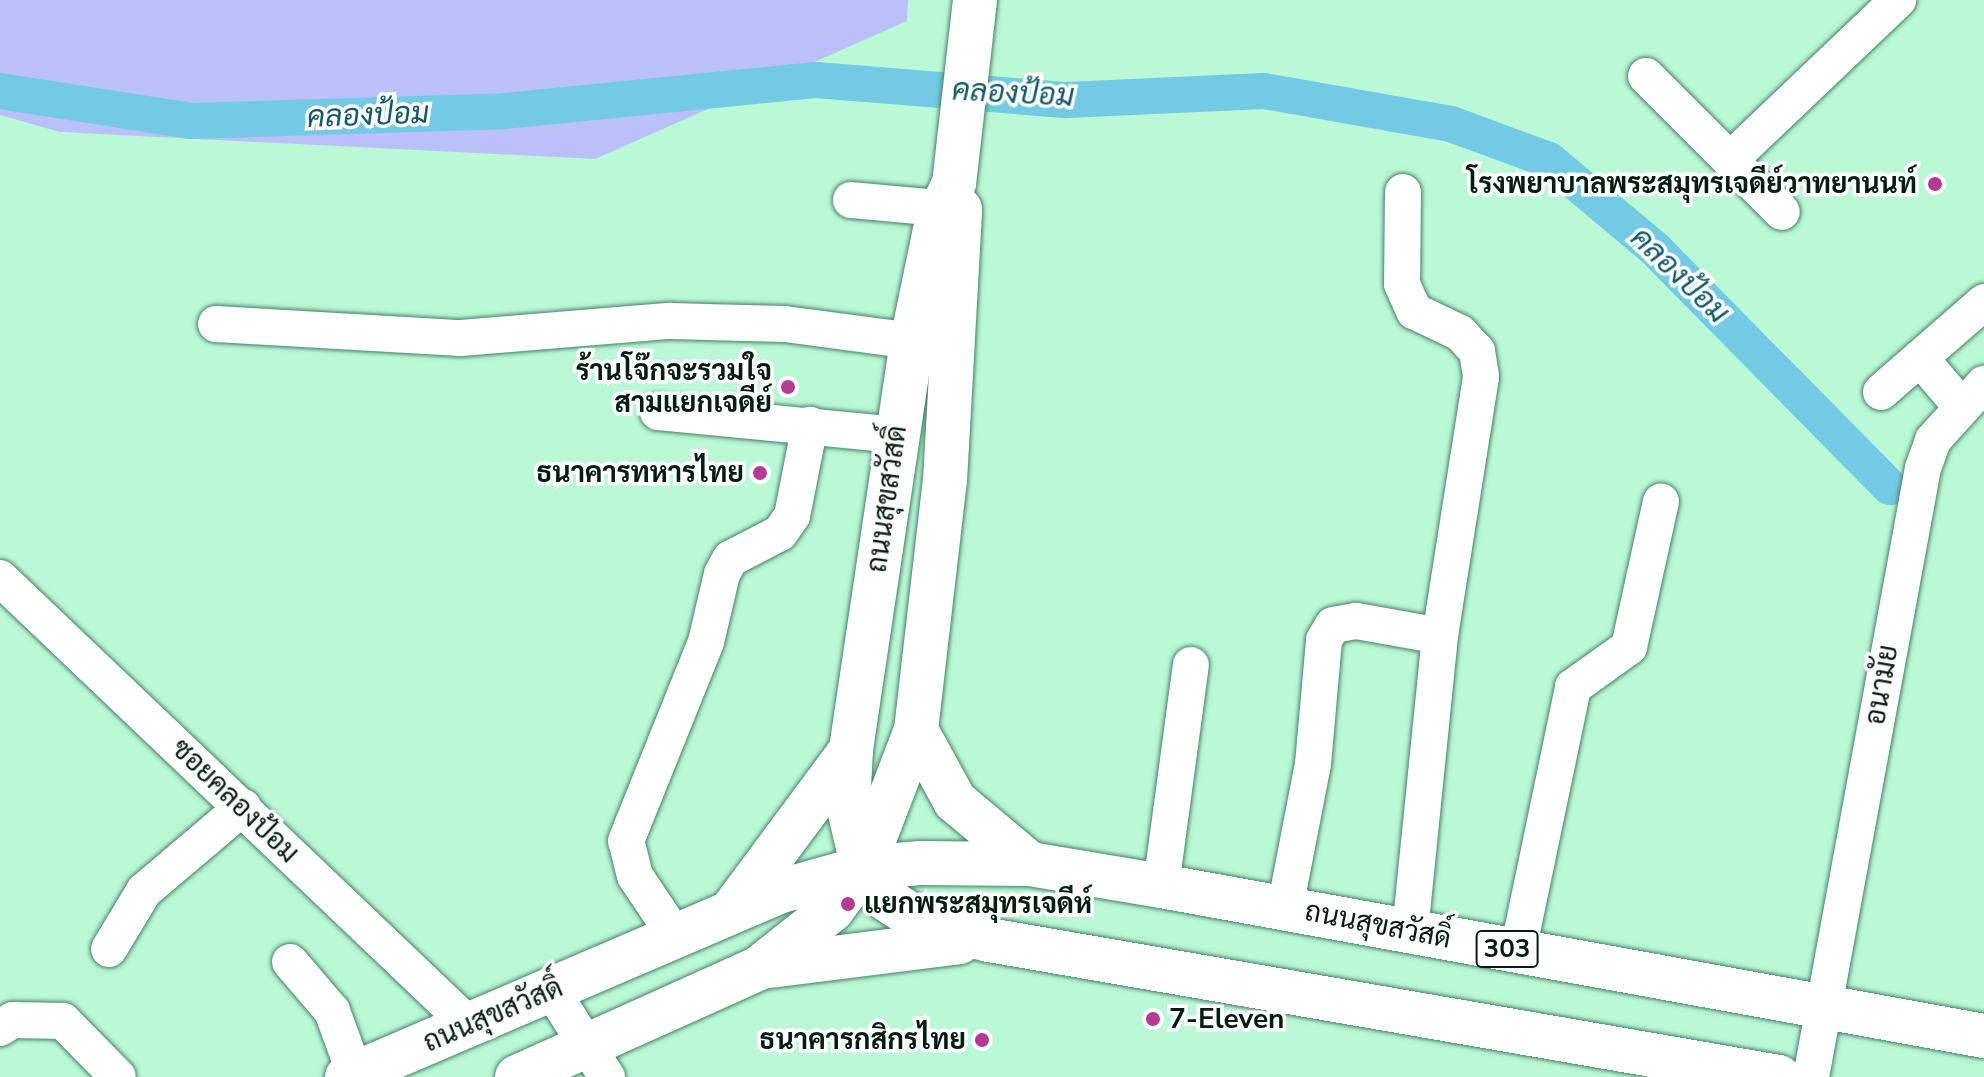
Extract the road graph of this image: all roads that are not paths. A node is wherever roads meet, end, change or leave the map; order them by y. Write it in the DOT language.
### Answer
graph roads {
  1 [pos="975,0"];
  2 [pos="1898,0"];
  3 [pos="1646,76"];
  4 [pos="1731,159"];
  5 [pos="1403,192"];
  6 [pos="851,200"];
  7 [pos="951,209"];
  8 [pos="1782,212"];
  9 [pos="1984,302"];
  10 [pos="216,324"];
  11 [pos="912,341"];
  12 [pos="1920,358"];
  13 [pos="1881,392"];
  14 [pos="1972,394"];
  15 [pos="658,412"];
  16 [pos="810,425"];
  17 [pos="893,455"];
  18 [pos="945,481"];
  19 [pos="1661,501"];
  20 [pos="0,578"];
  21 [pos="1440,636"];
  22 [pos="1191,665"];
  23 [pos="916,730"];
  24 [pos="851,750"];
  25 [pos="243,807"];
  26 [pos="1030,864"];
  27 [pos="863,868"];
  28 [pos="1161,886"];
  29 [pos="1285,908"];
  30 [pos="731,911"];
  31 [pos="1410,931"];
  32 [pos="676,937"];
  33 [pos="989,940"];
  34 [pos="109,949"];
  35 [pos="1518,951"];
  36 [pos="290,962"];
  37 [pos="759,968"];
  38 [pos="552,991"];
  39 [pos="1823,1007"];
  40 [pos="469,1025"];
  41 [pos="0,1028"];
  42 [pos="1984,1036"];
  43 [pos="597,1063"];
  44 [pos="351,1075"];
  45 [pos="118,1077"];
  46 [pos="517,1077"];
  47 [pos="1779,1077"];
  48 [pos="1811,1077"];
  1 -- 7 [label="main road, ถนนสุขสวัสดิ์"];
  2 -- 4 [label="street"];
  3 -- 4 [label="street"];
  4 -- 8 [label="street"];
  5 -- 21 [label="street"];
  6 -- 7 [label="street"];
  7 -- 11 [label="main road, ถนนสุขสวัสดิ์"];
  7 -- 18 [label="main road, ถนนสุขสวัสดิ์"];
  9 -- 12 [label="street"];
  10 -- 11 [label="street"];
  11 -- 17 [label="main road, ถนนสุขสวัสดิ์"];
  12 -- 13 [label="street"];
  12 -- 14 [label="street"];
  14 -- 39 [label="street, อนามัย"];
  15 -- 16 [label="street"];
  16 -- 17 [label="street"];
  16 -- 32 [label="street"];
  17 -- 18 [label="main road"];
  17 -- 24 [label="main road, ถนนสุขสวัสดิ์"];
  18 -- 23 [label="main road, ถนนสุขสวัสดิ์"];
  19 -- 35 [label="street"];
  20 -- 25 [label="street, ซอยคลองป้อม"];
  21 -- 29 [label="street"];
  21 -- 31 [label="street"];
  22 -- 28 [label="street"];
  23 -- 26 [label="main road"];
  23 -- 27 [label="main road, ถนนสุขสวัสดิ์"];
  24 -- 27 [label="main road, ถนนสุขสวัสดิ์"];
  24 -- 30 [label="main road"];
  25 -- 34 [label="street"];
  25 -- 40 [label="street, ซอยคลองป้อม"];
  26 -- 27 [label="main road, ถนนสุขสวัสดิ์ / 303"];
  26 -- 28 [label="main road, ถนนสุขสวัสดิ์ / 303"];
  27 -- 30 [label="main road, ถนนสุขสวัสดิ์"];
  27 -- 33 [label="main road, ถนนสุขสวัสดิ์"];
  27 -- 37 [label="main road, ถนนสุขสวัสดิ์"];
  28 -- 29 [label="main road, ถนนสุขสวัสดิ์ / 303"];
  29 -- 31 [label="main road, ถนนสุขสวัสดิ์ / 303"];
  30 -- 32 [label="main road, ถนนสุขสวัสดิ์"];
  31 -- 35 [label="main road, ถนนสุขสวัสดิ์ / 303"];
  32 -- 38 [label="main road, ถนนสุขสวัสดิ์"];
  33 -- 37 [label="main road"];
  33 -- 47 [label="main road, ถนนสุขสวัสดิ์"];
  35 -- 39 [label="main road, ถนนสุขสวัสดิ์ / 303"];
  36 -- 44 [label="street"];
  37 -- 43 [label="main road, ถนนสุขสวัสดิ์"];
  38 -- 40 [label="main road, ถนนสุขสวัสดิ์"];
  38 -- 43 [label="street"];
  39 -- 42 [label="main road, ถนนสุขสวัสดิ์ / 303"];
  39 -- 48 [label="street, อนามัย"];
  40 -- 44 [label="main road, ถนนสุขสวัสดิ์"];
  41 -- 45 [label="street"];
  43 -- 46 [label="main road, ถนนสุขสวัสดิ์"];
}
